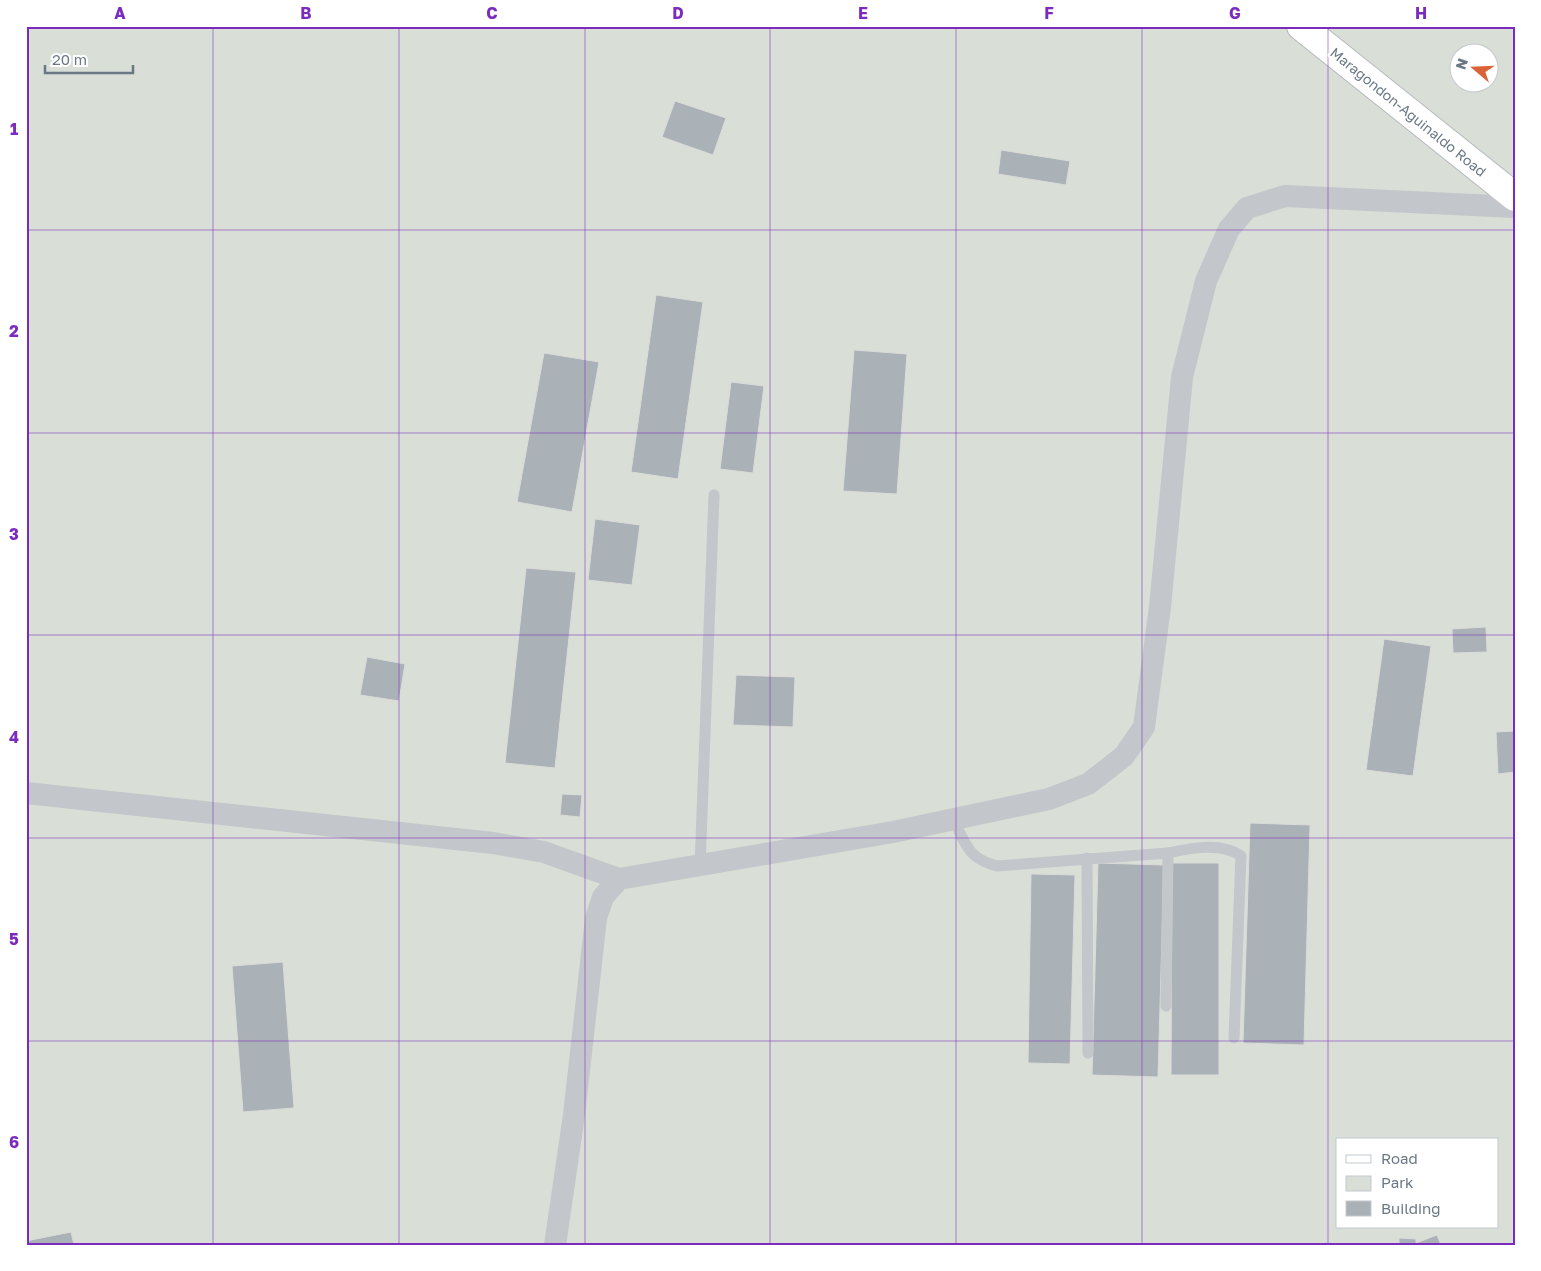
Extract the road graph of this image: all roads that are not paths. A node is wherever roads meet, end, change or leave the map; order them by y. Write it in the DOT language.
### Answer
graph roads {
  1 [pos="1301,26"];
  2 [pos="1515,197"];
  3 [pos="1515,207"];
  4 [pos="714,495"];
  5 [pos="26,793"];
  6 [pos="953,819"];
  7 [pos="1168,853"];
  8 [pos="1087,858"];
  9 [pos="700,867"];
  10 [pos="619,879"];
  11 [pos="1166,1006"];
  12 [pos="1234,1038"];
  13 [pos="1088,1053"];
  14 [pos="555,1245"];
  1 -- 2 [label="main road, Maragondon-Aguinaldo Road"];
  3 -- 6 [label="street"];
  4 -- 9 [label="lane"];
  5 -- 10 [label="street"];
  6 -- 8 [label="lane"];
  6 -- 9 [label="street"];
  7 -- 8 [label="lane"];
  7 -- 11 [label="lane"];
  7 -- 12 [label="lane"];
  8 -- 13 [label="lane"];
  9 -- 10 [label="street"];
  10 -- 14 [label="street"];
}
